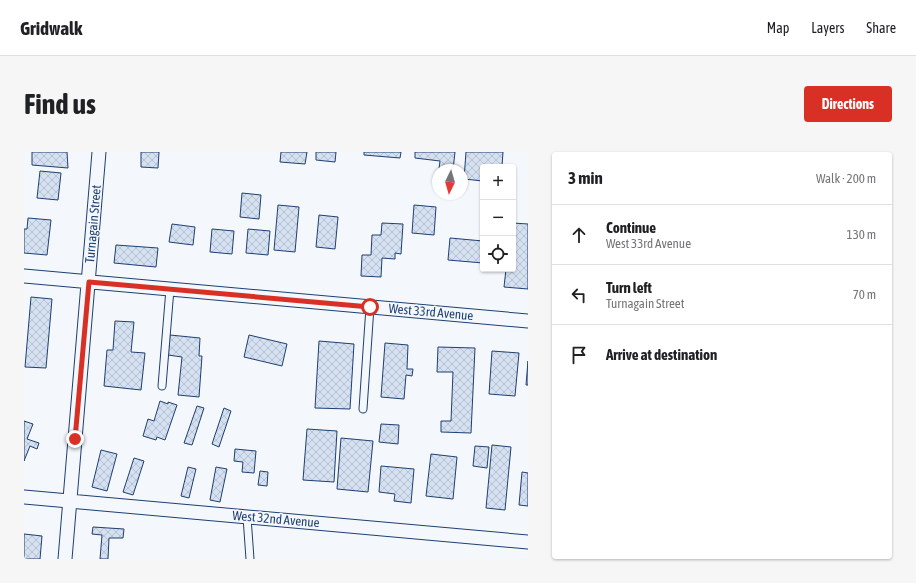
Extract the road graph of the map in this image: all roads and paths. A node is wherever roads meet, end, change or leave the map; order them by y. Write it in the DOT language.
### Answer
graph roads {
  1 [pos="99,152"];
  2 [pos="24,276"];
  3 [pos="89,282"];
  4 [pos="170,289"];
  5 [pos="370,307"];
  6 [pos="528,321"];
  7 [pos="162,386"];
  8 [pos="363,409"];
  9 [pos="24,497"];
  10 [pos="70,501"];
  11 [pos="247,517"];
  12 [pos="528,542"];
  13 [pos="65,559"];
  14 [pos="250,559"];
  1 -- 3 [label="street, Turnagain Street"];
  2 -- 3 [label="street, West 33rd Avenue"];
  3 -- 4 [label="street, West 33rd Avenue"];
  3 -- 10 [label="street, Turnagain Street"];
  4 -- 5 [label="street, West 33rd Avenue"];
  4 -- 7 [label="lane"];
  5 -- 6 [label="street, West 33rd Avenue"];
  5 -- 8 [label="lane"];
  9 -- 10 [label="street, West 32nd Avenue"];
  10 -- 11 [label="street, West 32nd Avenue"];
  10 -- 13 [label="street, Turnagain Street"];
  11 -- 12 [label="street, West 32nd Avenue"];
  11 -- 14 [label="lane"];
}
